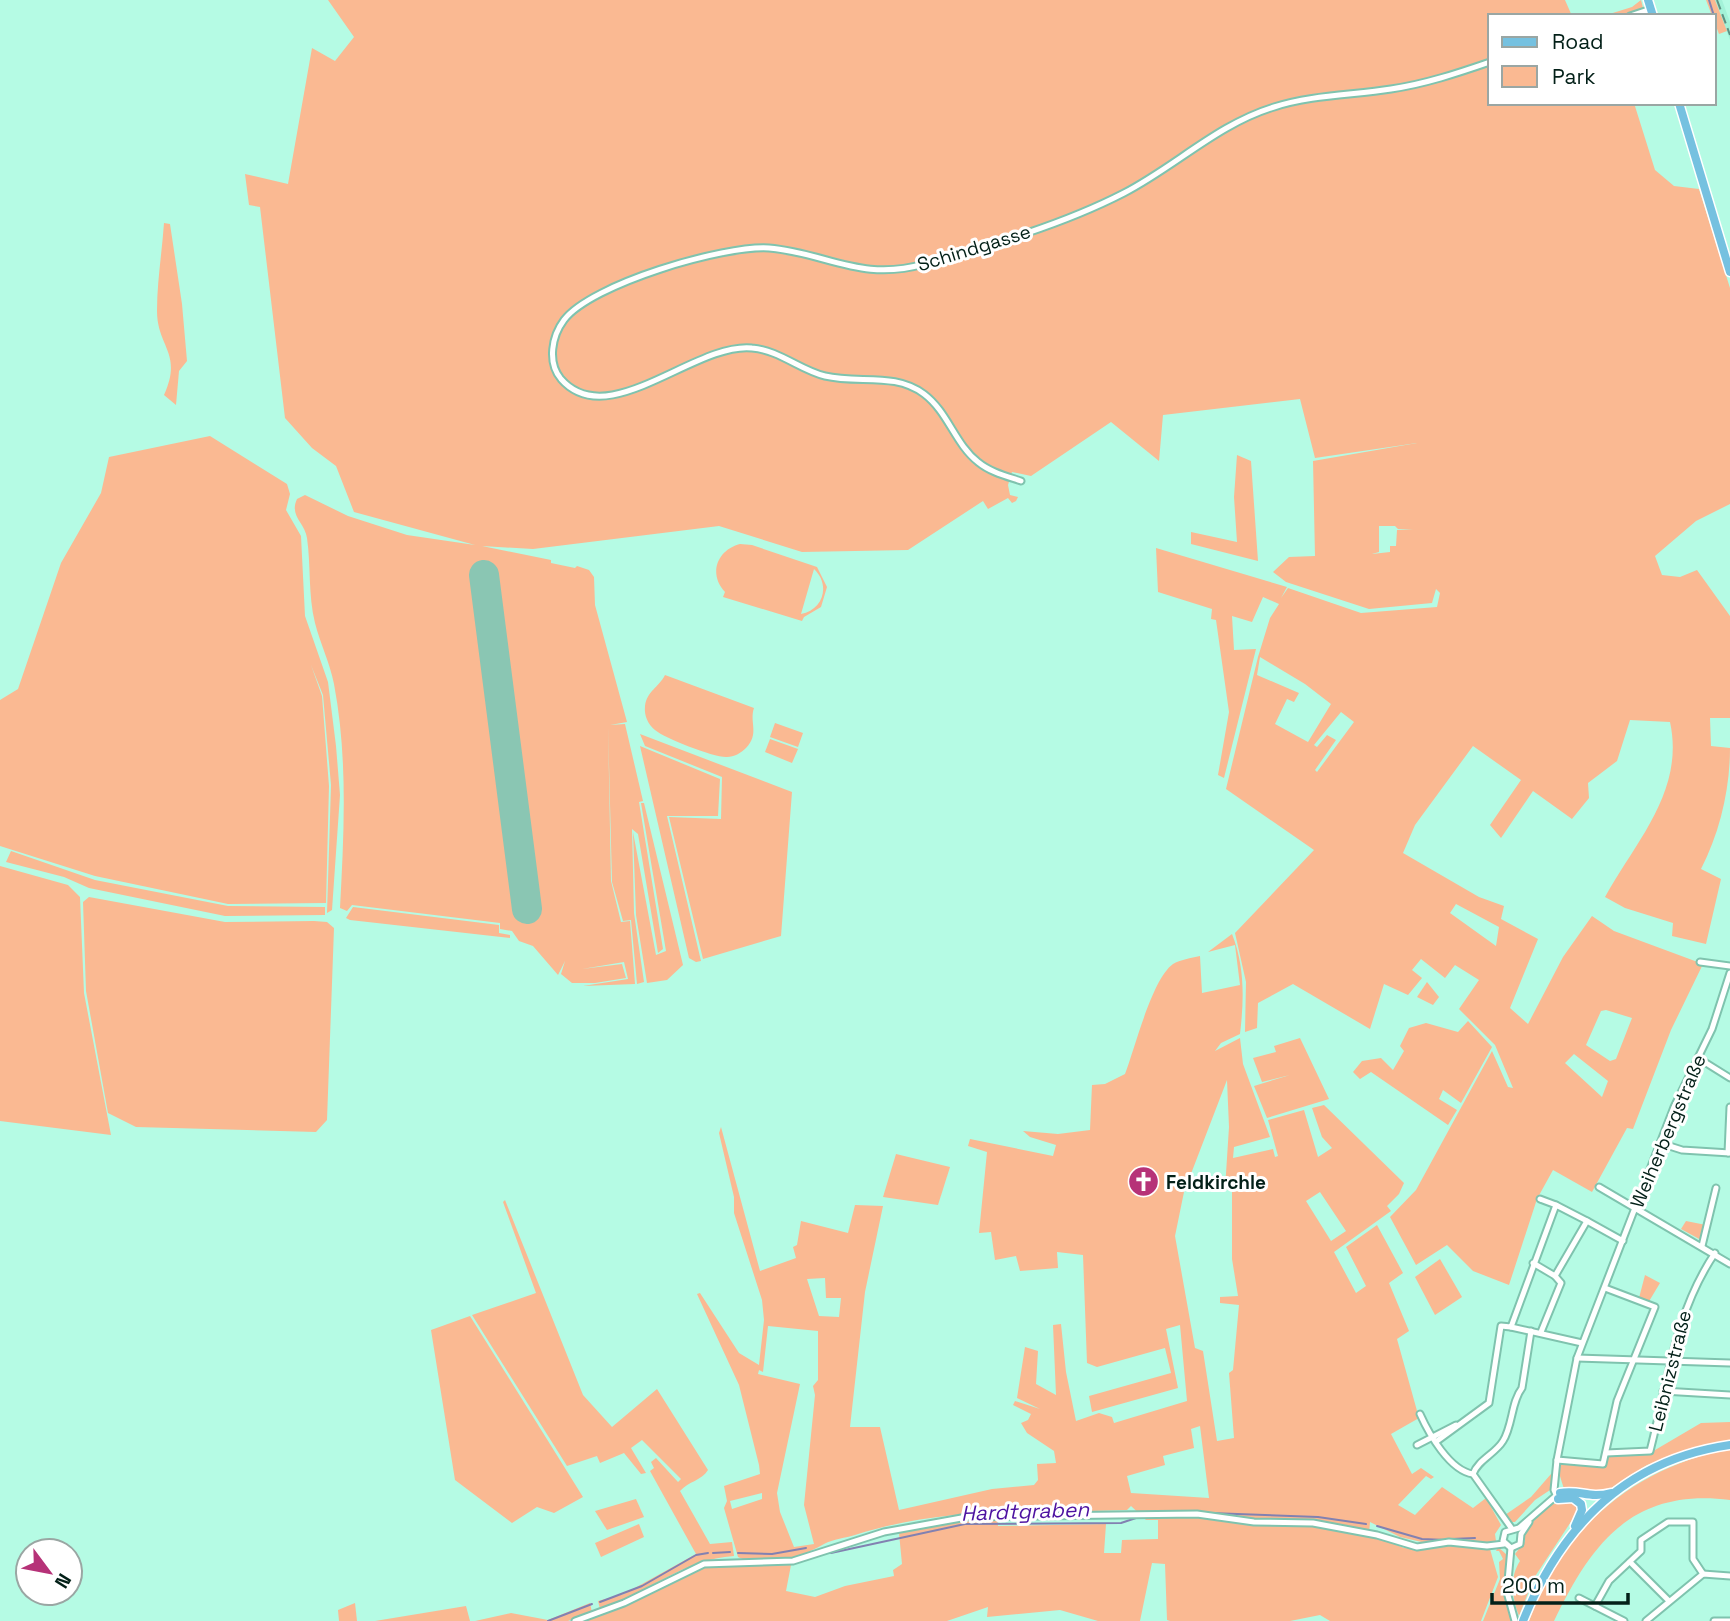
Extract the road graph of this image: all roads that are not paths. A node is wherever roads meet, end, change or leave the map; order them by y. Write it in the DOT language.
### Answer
graph roads {
  1 [pos="1488,63"];
  2 [pos="1680,105"];
  3 [pos="1730,271"];
  4 [pos="1021,481"];
  5 [pos="1700,962"];
  6 [pos="1730,966"];
  7 [pos="1730,973"];
  8 [pos="1728,989"];
  9 [pos="1698,1058"];
  10 [pos="1730,1078"];
  11 [pos="1730,1107"];
  12 [pos="1660,1143"];
  13 [pos="1729,1153"];
  14 [pos="1599,1187"];
  15 [pos="1716,1188"];
  16 [pos="1540,1199"];
  17 [pos="1556,1205"];
  18 [pos="1635,1211"];
  19 [pos="1587,1221"];
  20 [pos="1623,1241"];
  21 [pos="1702,1246"];
  22 [pos="1715,1253"];
  23 [pos="1533,1263"];
  24 [pos="1730,1264"];
  25 [pos="1555,1276"];
  26 [pos="1605,1288"];
  27 [pos="1511,1327"];
  28 [pos="1531,1331"];
  29 [pos="1541,1332"];
  30 [pos="1582,1343"];
  31 [pos="1577,1358"];
  32 [pos="1633,1360"];
  33 [pos="1669,1360"];
  34 [pos="1730,1363"];
  35 [pos="1663,1391"];
  36 [pos="1730,1395"];
  37 [pos="1420,1414"];
  38 [pos="1434,1439"];
  39 [pos="1417,1445"];
  40 [pos="1730,1445"];
  41 [pos="1606,1453"];
  42 [pos="1557,1460"];
  43 [pos="1473,1474"];
  44 [pos="1614,1492"];
  45 [pos="1556,1497"];
  46 [pos="1501,1518"];
  47 [pos="1516,1531"];
  48 [pos="1573,1532"];
  49 [pos="1502,1539"];
  50 [pos="1511,1548"];
  51 [pos="1630,1562"];
  52 [pos="1703,1574"];
  53 [pos="1730,1576"];
  54 [pos="1579,1598"];
  55 [pos="1668,1600"];
  56 [pos="1595,1606"];
  57 [pos="1518,1620"];
  58 [pos="575,1621"];
  59 [pos="1625,1621"];
  60 [pos="1646,1621"];
  61 [pos="1714,1621"];
  62 [pos="1730,1621"];
  1 -- 4 [label="street, Schindgasse"];
  2 -- 3 [label="main road"];
  5 -- 6 [label="street"];
  7 -- 8 [label="street, Weiherbergstraße"];
  8 -- 9 [label="street, Weiherbergstraße"];
  9 -- 10 [label="street"];
  9 -- 12 [label="street, Weiherbergstraße"];
  11 -- 13 [label="street"];
  12 -- 13 [label="street"];
  12 -- 18 [label="street, Weiherbergstraße"];
  14 -- 18 [label="street"];
  15 -- 21 [label="street"];
  16 -- 17 [label="street"];
  17 -- 19 [label="street"];
  17 -- 23 [label="street"];
  18 -- 20 [label="street, Weiherbergstraße"];
  18 -- 21 [label="street"];
  19 -- 20 [label="street"];
  19 -- 25 [label="street"];
  20 -- 26 [label="street, Weiherbergstraße"];
  21 -- 22 [label="street"];
  22 -- 24 [label="street"];
  22 -- 33 [label="street, Leibnizstraße"];
  23 -- 25 [label="street"];
  23 -- 27 [label="street"];
  25 -- 29 [label="street"];
  26 -- 30 [label="street, Weiherbergstraße"];
  26 -- 32 [label="street"];
  27 -- 28 [label="street"];
  27 -- 38 [label="street"];
  28 -- 29 [label="street"];
  28 -- 43 [label="street"];
  29 -- 30 [label="street"];
  30 -- 31 [label="street, Weiherbergstraße"];
  31 -- 32 [label="street"];
  31 -- 42 [label="street, Weiherbergstraße"];
  32 -- 33 [label="street"];
  32 -- 41 [label="street"];
  33 -- 34 [label="street"];
  33 -- 35 [label="street, Leibnizstraße"];
  35 -- 36 [label="street"];
  35 -- 41 [label="street, Leibnizstraße"];
  37 -- 38 [label="street"];
  38 -- 39 [label="street"];
  38 -- 43 [label="street"];
  40 -- 44 [label="main road"];
  41 -- 42 [label="street"];
  42 -- 45 [label="street, Weiherbergstraße"];
  43 -- 46 [label="street"];
  44 -- 45 [label="main road"];
  44 -- 48 [label="main road"];
  45 -- 47 [label="street"];
  45 -- 48 [label="main road"];
  46 -- 47 [label="street"];
  46 -- 49 [label="street"];
  47 -- 49 [label="street"];
  47 -- 50 [label="street"];
  48 -- 57 [label="main road"];
  49 -- 50 [label="street"];
  49 -- 58 [label="street"];
  50 -- 57 [label="street"];
  51 -- 52 [label="street"];
  51 -- 55 [label="street"];
  51 -- 56 [label="street"];
  52 -- 53 [label="street"];
  52 -- 55 [label="street"];
  54 -- 56 [label="street"];
  55 -- 60 [label="street"];
  56 -- 59 [label="street"];
  61 -- 62 [label="street"];
}
